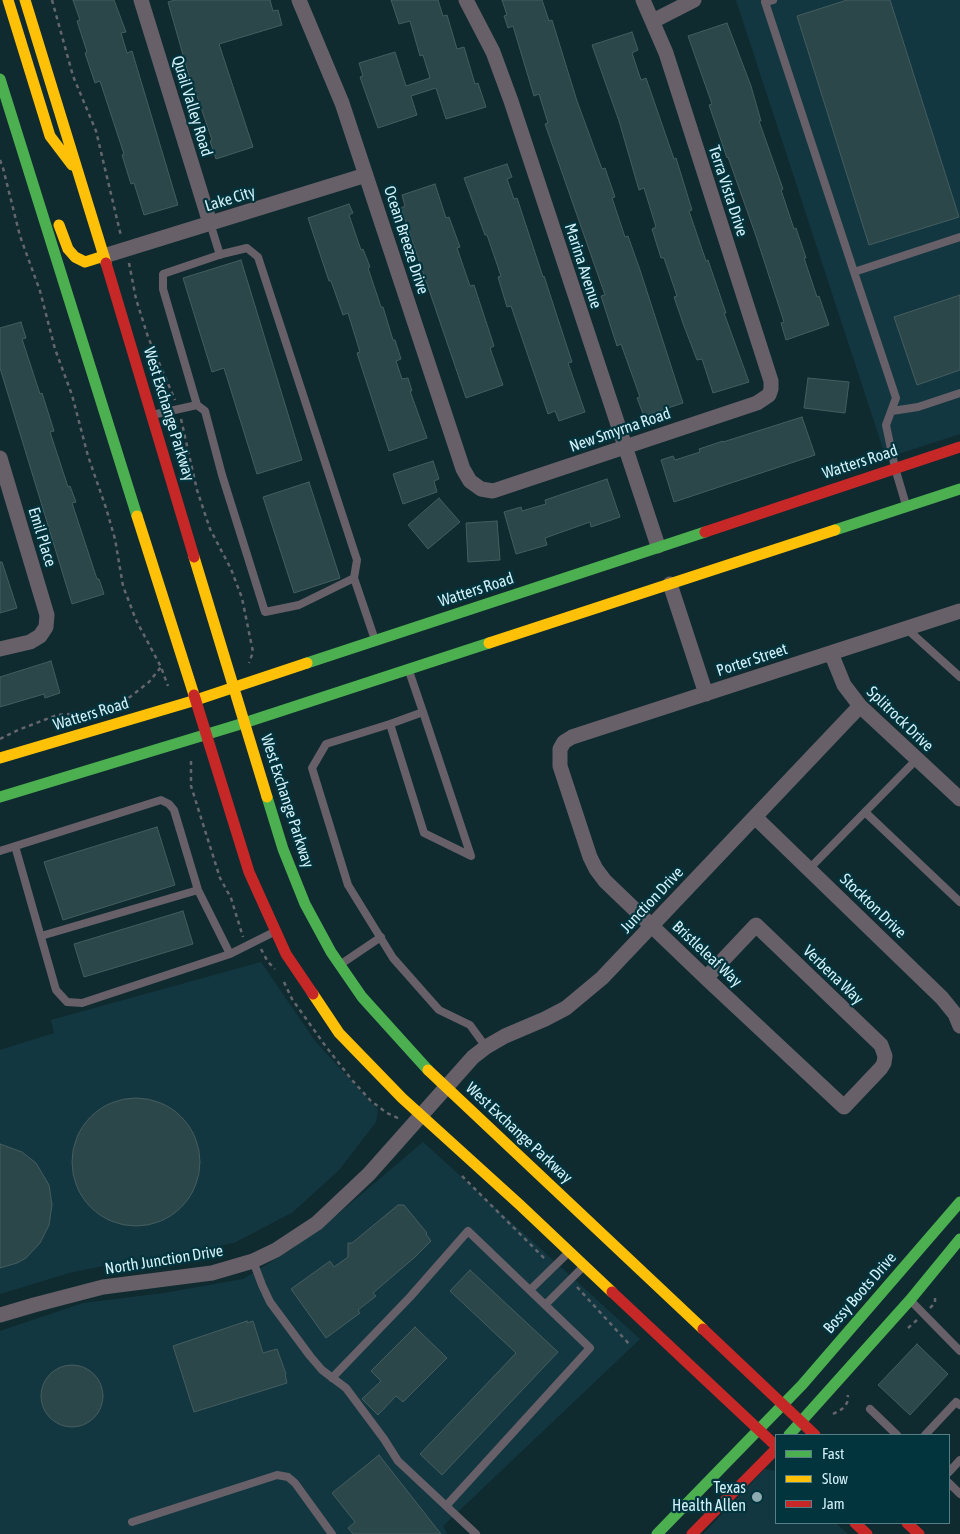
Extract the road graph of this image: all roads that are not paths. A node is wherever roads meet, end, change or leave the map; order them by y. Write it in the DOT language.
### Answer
graph roads {
  1 [pos="8,0"];
  2 [pos="25,0"];
  3 [pos="140,0"];
  4 [pos="299,0"];
  5 [pos="466,0"];
  6 [pos="643,0"];
  7 [pos="694,0"];
  8 [pos="772,0"];
  9 [pos="653,21"];
  10 [pos="0,79"];
  11 [pos="13,119"];
  12 [pos="36,155"];
  13 [pos="366,175"];
  14 [pos="80,177"];
  15 [pos="57,218"];
  16 [pos="210,223"];
  17 [pos="960,237"];
  18 [pos="220,255"];
  19 [pos="104,256"];
  20 [pos="854,272"];
  21 [pos="960,393"];
  22 [pos="769,395"];
  23 [pos="197,405"];
  24 [pos="892,411"];
  25 [pos="152,415"];
  26 [pos="625,447"];
  27 [pos="960,447"];
  28 [pos="0,458"];
  29 [pos="895,468"];
  30 [pos="480,489"];
  31 [pos="960,489"];
  32 [pos="907,507"];
  33 [pos="658,546"];
  34 [pos="354,578"];
  35 [pos="670,584"];
  36 [pos="960,612"];
  37 [pos="907,629"];
  38 [pos="376,640"];
  39 [pos="0,649"];
  40 [pos="831,653"];
  41 [pos="408,669"];
  42 [pos="960,677"];
  43 [pos="233,687"];
  44 [pos="706,694"];
  45 [pos="196,700"];
  46 [pos="860,706"];
  47 [pos="423,712"];
  48 [pos="244,723"];
  49 [pos="390,724"];
  50 [pos="206,735"];
  51 [pos="560,749"];
  52 [pos="0,758"];
  53 [pos="917,759"];
  54 [pos="0,797"];
  55 [pos="960,800"];
  56 [pos="865,812"];
  57 [pos="755,816"];
  58 [pos="15,846"];
  59 [pos="0,849"];
  60 [pos="810,869"];
  61 [pos="198,890"];
  62 [pos="960,902"];
  63 [pos="652,926"];
  64 [pos="276,932"];
  65 [pos="41,936"];
  66 [pos="381,937"];
  67 [pos="230,954"];
  68 [pos="340,965"];
  69 [pos="706,978"];
  70 [pos="960,1026"];
  71 [pos="486,1047"];
  72 [pos="446,1087"];
  73 [pos="844,1107"];
  74 [pos="420,1116"];
  75 [pos="960,1202"];
  76 [pos="960,1239"];
  77 [pos="569,1252"];
  78 [pos="253,1261"];
  79 [pos="584,1266"];
  80 [pos="530,1290"];
  81 [pos="910,1300"];
  82 [pos="546,1305"];
  83 [pos="0,1316"];
  84 [pos="960,1351"];
  85 [pos="332,1378"];
  86 [pos="782,1404"];
  87 [pos="960,1405"];
  88 [pos="870,1409"];
  89 [pos="802,1422"];
  90 [pos="759,1429"];
  91 [pos="790,1434"];
  92 [pos="814,1434"];
  93 [pos="896,1434"];
  94 [pos="926,1434"];
  95 [pos="775,1446"];
  96 [pos="775,1448"];
  97 [pos="960,1460"];
  98 [pos="950,1471"];
  99 [pos="950,1485"];
  100 [pos="960,1494"];
  101 [pos="446,1506"];
  102 [pos="132,1522"];
  103 [pos="856,1524"];
  104 [pos="908,1524"];
  105 [pos="332,1534"];
  106 [pos="476,1534"];
  107 [pos="657,1534"];
  108 [pos="692,1534"];
  109 [pos="867,1534"];
  110 [pos="919,1534"];
  1 -- 14 [label="main road"];
  2 -- 14 [label="main road, West Exchange Parkway"];
  3 -- 16 [label="street, Quail Valley Road"];
  4 -- 13 [label="street, Ocean Breeze Drive"];
  5 -- 26 [label="street, Marina Avenue"];
  6 -- 9 [label="street, Terra Vista Drive"];
  7 -- 9 [label="street"];
  8 -- 20 [label="lane"];
  9 -- 22 [label="street, Terra Vista Drive"];
  10 -- 11 [label="main road"];
  11 -- 12 [label="main road"];
  11 -- 45 [label="main road"];
  13 -- 16 [label="street, Lake City"];
  13 -- 30 [label="street, Ocean Breeze Drive"];
  14 -- 19 [label="main road, West Exchange Parkway"];
  15 -- 19 [label="main road"];
  16 -- 18 [label="lane"];
  16 -- 19 [label="street, Lake City"];
  17 -- 20 [label="lane"];
  18 -- 23 [label="lane"];
  18 -- 34 [label="lane"];
  19 -- 25 [label="main road, West Exchange Parkway"];
  20 -- 24 [label="lane"];
  21 -- 24 [label="lane"];
  22 -- 26 [label="street, New Smyrna Road"];
  23 -- 25 [label="lane"];
  23 -- 34 [label="lane"];
  24 -- 29 [label="lane"];
  25 -- 43 [label="main road, West Exchange Parkway"];
  26 -- 30 [label="street, New Smyrna Road"];
  26 -- 33 [label="street, Marina Avenue"];
  27 -- 29 [label="main road, Watters Road"];
  28 -- 39 [label="street, Emil Place"];
  29 -- 32 [label="lane"];
  29 -- 33 [label="main road, Watters Road"];
  31 -- 32 [label="main road"];
  32 -- 35 [label="main road"];
  33 -- 38 [label="main road, Watters Road"];
  34 -- 38 [label="lane"];
  35 -- 41 [label="main road"];
  35 -- 44 [label="street"];
  36 -- 37 [label="street, Porter Street"];
  37 -- 40 [label="street, Porter Street"];
  37 -- 42 [label="lane"];
  38 -- 43 [label="main road, Watters Road"];
  40 -- 44 [label="street, Porter Street"];
  40 -- 46 [label="street, Splitrock Drive"];
  41 -- 47 [label="lane"];
  41 -- 48 [label="main road"];
  43 -- 45 [label="main road, Watters Road"];
  43 -- 48 [label="main road, West Exchange Parkway"];
  44 -- 51 [label="street, Porter Street"];
  45 -- 50 [label="main road"];
  45 -- 52 [label="main road, Watters Road"];
  46 -- 53 [label="street, Splitrock Drive"];
  46 -- 57 [label="street, Junction Drive"];
  47 -- 49 [label="lane"];
  47 -- 49 [label="lane"];
  48 -- 50 [label="main road"];
  48 -- 68 [label="main road, West Exchange Parkway"];
  49 -- 66 [label="lane"];
  50 -- 54 [label="main road"];
  50 -- 64 [label="main road"];
  51 -- 63 [label="street, Bristleleaf Way"];
  53 -- 55 [label="street, Splitrock Drive"];
  53 -- 56 [label="lane"];
  56 -- 60 [label="lane"];
  56 -- 62 [label="lane"];
  57 -- 60 [label="street, Stockton Drive"];
  57 -- 63 [label="street, Junction Drive"];
  58 -- 59 [label="lane"];
  58 -- 61 [label="lane"];
  58 -- 65 [label="lane"];
  60 -- 70 [label="street, Stockton Drive"];
  61 -- 65 [label="lane"];
  61 -- 67 [label="lane"];
  63 -- 69 [label="street, Bristleleaf Way"];
  63 -- 71 [label="street, Junction Drive"];
  64 -- 67 [label="lane"];
  64 -- 74 [label="main road"];
  65 -- 67 [label="lane"];
  66 -- 68 [label="lane"];
  66 -- 71 [label="lane"];
  68 -- 72 [label="main road, West Exchange Parkway"];
  69 -- 73 [label="street, Bristleleaf Way"];
  69 -- 73 [label="street, Verbena Way"];
  71 -- 72 [label="street, Junction Drive"];
  72 -- 74 [label="street, North Junction Drive"];
  72 -- 86 [label="main road, West Exchange Parkway"];
  74 -- 77 [label="main road"];
  74 -- 78 [label="street, North Junction Drive"];
  75 -- 86 [label="main road, Bossy Boots Drive"];
  76 -- 81 [label="main road"];
  77 -- 79 [label="main road"];
  77 -- 80 [label="lane"];
  78 -- 83 [label="street, North Junction Drive"];
  78 -- 85 [label="lane"];
  79 -- 82 [label="lane"];
  79 -- 90 [label="main road"];
  80 -- 82 [label="lane"];
  80 -- 85 [label="lane"];
  81 -- 84 [label="lane"];
  81 -- 89 [label="main road"];
  82 -- 101 [label="lane"];
  85 -- 101 [label="lane"];
  86 -- 89 [label="main road, West Exchange Parkway"];
  86 -- 90 [label="main road, Bossy Boots Drive"];
  87 -- 94 [label="lane"];
  88 -- 93 [label="lane"];
  89 -- 91 [label="main road"];
  89 -- 92 [label="main road, West Exchange Parkway"];
  90 -- 95 [label="main road"];
  90 -- 107 [label="main road, Bossy Boots Drive"];
  96 -- 108 [label="main road"];
  97 -- 98 [label="lane"];
  99 -- 100 [label="lane"];
  101 -- 106 [label="lane"];
  102 -- 105 [label="lane"];
  103 -- 109 [label="main road"];
  104 -- 110 [label="main road"];
}
